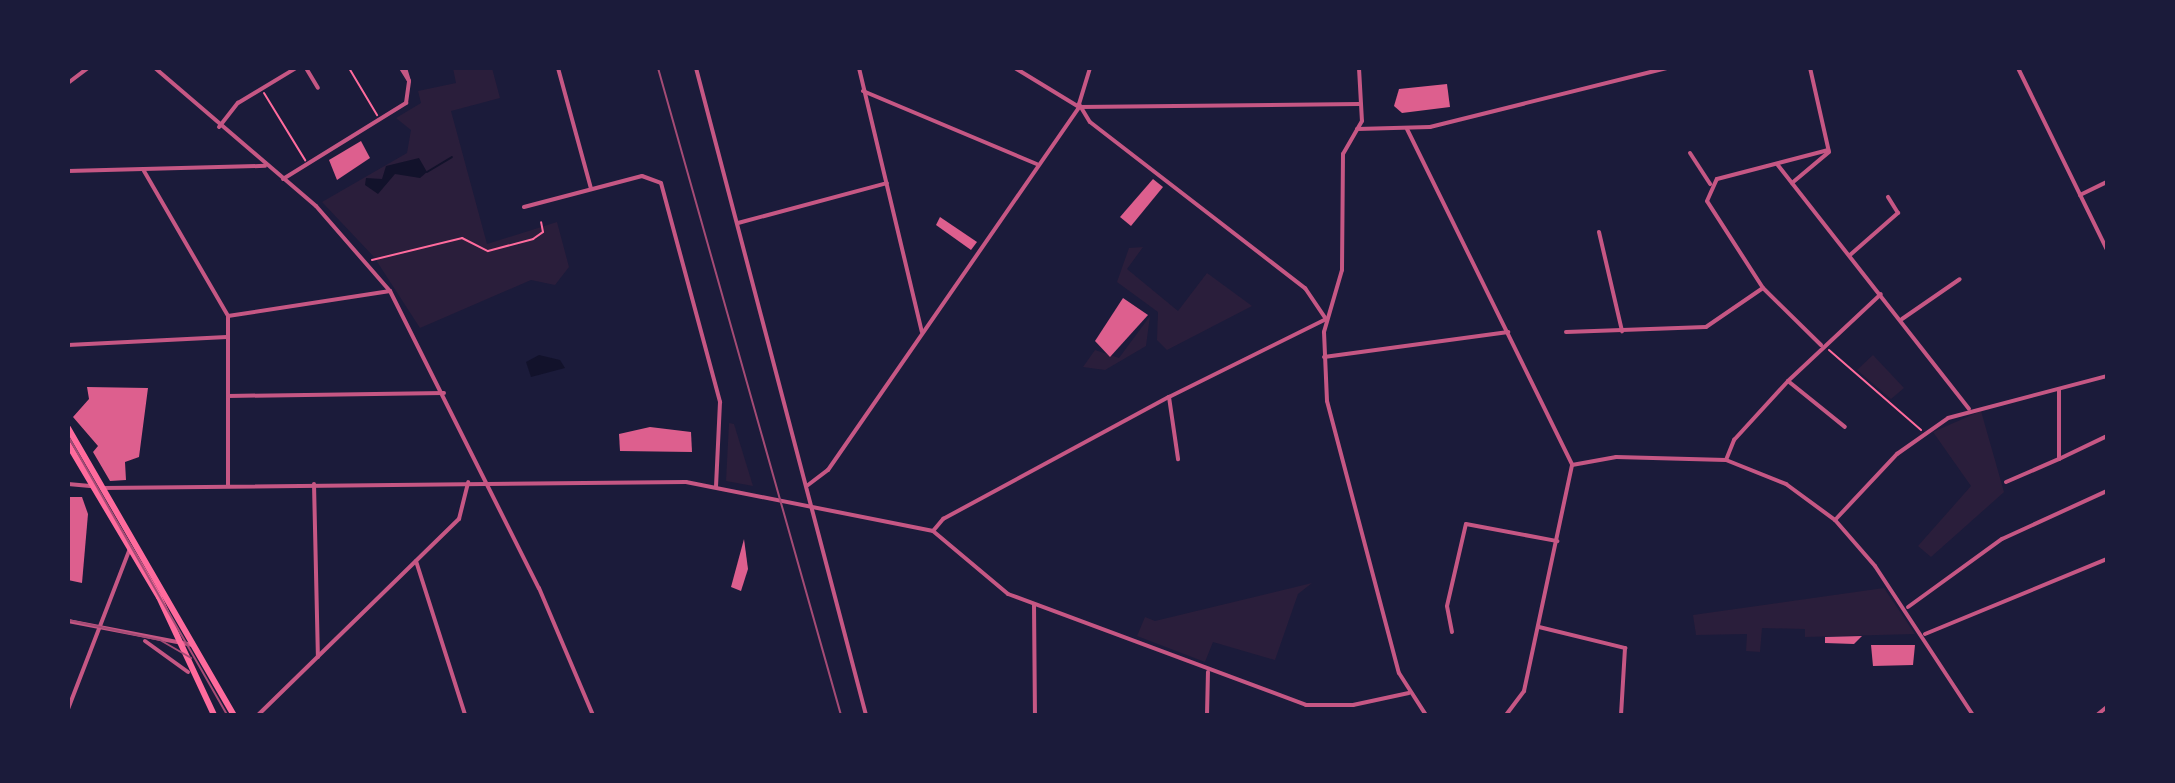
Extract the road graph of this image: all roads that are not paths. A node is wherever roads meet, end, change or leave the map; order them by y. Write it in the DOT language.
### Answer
graph roads {
  1 [pos="88,68"];
  2 [pos="155,68"];
  3 [pos="283,68"];
  4 [pos="296,68"];
  5 [pos="306,68"];
  6 [pos="403,68"];
  7 [pos="558,68"];
  8 [pos="696,68"];
  9 [pos="859,68"];
  10 [pos="1015,68"];
  11 [pos="1090,68"];
  12 [pos="1359,68"];
  13 [pos="1667,68"];
  14 [pos="1810,68"];
  15 [pos="2018,68"];
  16 [pos="287,74"];
  17 [pos="68,83"];
  18 [pos="318,88"];
  19 [pos="863,91"];
  20 [pos="1360,104"];
  21 [pos="1079,107"];
  22 [pos="219,127"];
  23 [pos="1357,129"];
  24 [pos="1407,129"];
  25 [pos="1828,150"];
  26 [pos="1690,153"];
  27 [pos="1037,164"];
  28 [pos="1777,164"];
  29 [pos="266,165"];
  30 [pos="68,171"];
  31 [pos="144,171"];
  32 [pos="283,179"];
  33 [pos="2107,182"];
  34 [pos="887,183"];
  35 [pos="1792,183"];
  36 [pos="1710,184"];
  37 [pos="591,189"];
  38 [pos="2080,195"];
  39 [pos="1888,197"];
  40 [pos="524,207"];
  41 [pos="738,223"];
  42 [pos="1599,232"];
  43 [pos="2107,250"];
  44 [pos="1850,255"];
  45 [pos="1960,279"];
  46 [pos="1763,288"];
  47 [pos="390,291"];
  48 [pos="1881,294"];
  49 [pos="228,316"];
  50 [pos="1326,319"];
  51 [pos="1902,319"];
  52 [pos="1622,331"];
  53 [pos="922,332"];
  54 [pos="1508,332"];
  55 [pos="1566,332"];
  56 [pos="227,337"];
  57 [pos="68,345"];
  58 [pos="1821,345"];
  59 [pos="1324,357"];
  60 [pos="2107,376"];
  61 [pos="1788,381"];
  62 [pos="2059,389"];
  63 [pos="444,393"];
  64 [pos="228,396"];
  65 [pos="1169,397"];
  66 [pos="1969,409"];
  67 [pos="1845,427"];
  68 [pos="68,428"];
  69 [pos="2107,436"];
  70 [pos="68,444"];
  71 [pos="1178,459"];
  72 [pos="2059,459"];
  73 [pos="1726,460"];
  74 [pos="1572,465"];
  75 [pos="487,481"];
  76 [pos="468,482"];
  77 [pos="2006,482"];
  78 [pos="68,484"];
  79 [pos="314,484"];
  80 [pos="808,485"];
  81 [pos="93,486"];
  82 [pos="228,486"];
  83 [pos="716,487"];
  84 [pos="104,488"];
  85 [pos="2107,491"];
  86 [pos="813,507"];
  87 [pos="1835,520"];
  88 [pos="933,531"];
  89 [pos="1557,541"];
  90 [pos="130,548"];
  91 [pos="2107,559"];
  92 [pos="416,561"];
  93 [pos="1034,604"];
  94 [pos="1908,607"];
  95 [pos="68,621"];
  96 [pos="1539,627"];
  97 [pos="97,628"];
  98 [pos="1452,632"];
  99 [pos="1925,634"];
  100 [pos="144,639"];
  101 [pos="193,645"];
  102 [pos="178,647"];
  103 [pos="318,657"];
  104 [pos="188,672"];
  105 [pos="1208,672"];
  106 [pos="71,692"];
  107 [pos="1409,693"];
  108 [pos="2107,707"];
  109 [pos="68,709"];
  110 [pos="214,715"];
  111 [pos="234,715"];
  112 [pos="258,715"];
  113 [pos="465,715"];
  114 [pos="593,715"];
  115 [pos="866,715"];
  116 [pos="1035,715"];
  117 [pos="1207,715"];
  118 [pos="1426,715"];
  119 [pos="1506,715"];
  120 [pos="1621,715"];
  121 [pos="1973,715"];
  122 [pos="2097,715"];
  1 -- 17 [label="street"];
  2 -- 22 [label="street"];
  3 -- 16 [label="street"];
  4 -- 16 [label="street"];
  5 -- 18 [label="street"];
  6 -- 32 [label="street"];
  7 -- 37 [label="street"];
  8 -- 41 [label="street"];
  9 -- 19 [label="street"];
  10 -- 21 [label="street"];
  11 -- 21 [label="street"];
  12 -- 20 [label="street"];
  13 -- 24 [label="street"];
  14 -- 25 [label="street"];
  15 -- 38 [label="street"];
  16 -- 22 [label="street"];
  19 -- 27 [label="street"];
  19 -- 34 [label="street"];
  20 -- 21 [label="street"];
  20 -- 23 [label="street"];
  21 -- 27 [label="street"];
  21 -- 50 [label="street"];
  22 -- 29 [label="street"];
  23 -- 24 [label="street"];
  23 -- 50 [label="street"];
  24 -- 54 [label="street"];
  25 -- 28 [label="street"];
  25 -- 35 [label="street"];
  26 -- 36 [label="street"];
  27 -- 53 [label="street"];
  28 -- 35 [label="street"];
  28 -- 36 [label="street"];
  29 -- 31 [label="street"];
  29 -- 32 [label="street"];
  30 -- 31 [label="street"];
  31 -- 49 [label="street"];
  32 -- 47 [label="street"];
  33 -- 38 [label="street"];
  34 -- 41 [label="street"];
  34 -- 53 [label="street"];
  35 -- 44 [label="street"];
  36 -- 46 [label="street"];
  37 -- 40 [label="street"];
  37 -- 83 [label="street"];
  38 -- 43 [label="street"];
  39 -- 44 [label="street"];
  41 -- 80 [label="street"];
  42 -- 52 [label="street"];
  44 -- 48 [label="street"];
  45 -- 51 [label="street"];
  46 -- 52 [label="street"];
  46 -- 58 [label="street"];
  47 -- 49 [label="street"];
  47 -- 63 [label="street"];
  48 -- 51 [label="street"];
  48 -- 58 [label="street"];
  49 -- 56 [label="street"];
  50 -- 59 [label="street"];
  50 -- 65 [label="street"];
  51 -- 66 [label="street"];
  52 -- 55 [label="street"];
  53 -- 80 [label="street"];
  54 -- 59 [label="street"];
  54 -- 74 [label="street"];
  56 -- 57 [label="street"];
  56 -- 64 [label="street"];
  58 -- 61 [label="street"];
  59 -- 107 [label="street"];
  60 -- 62 [label="street"];
  61 -- 67 [label="street"];
  61 -- 73 [label="street"];
  62 -- 66 [label="street"];
  62 -- 72 [label="street"];
  63 -- 64 [label="street"];
  63 -- 75 [label="street"];
  64 -- 82 [label="street"];
  65 -- 71 [label="street"];
  65 -- 88 [label="street"];
  66 -- 87 [label="street"];
  68 -- 84 [label="main road"];
  69 -- 72 [label="street"];
  70 -- 81 [label="main road"];
  72 -- 77 [label="street"];
  73 -- 74 [label="street"];
  73 -- 87 [label="street"];
  74 -- 89 [label="street"];
  75 -- 76 [label="street"];
  75 -- 83 [label="street"];
  75 -- 114 [label="street"];
  76 -- 79 [label="street"];
  76 -- 92 [label="street"];
  78 -- 81 [label="street"];
  79 -- 82 [label="street"];
  79 -- 103 [label="street"];
  80 -- 86 [label="street"];
  81 -- 84 [label="street"];
  81 -- 90 [label="main road"];
  82 -- 84 [label="street"];
  83 -- 86 [label="street"];
  84 -- 101 [label="main road"];
  85 -- 94 [label="street"];
  86 -- 88 [label="street"];
  86 -- 115 [label="street"];
  87 -- 94 [label="street"];
  88 -- 93 [label="street"];
  89 -- 96 [label="street"];
  89 -- 98 [label="street"];
  90 -- 97 [label="street"];
  90 -- 102 [label="main road"];
  91 -- 99 [label="street"];
  92 -- 103 [label="street"];
  92 -- 113 [label="street"];
  93 -- 105 [label="street"];
  93 -- 116 [label="street"];
  94 -- 99 [label="street"];
  95 -- 97 [label="street"];
  96 -- 119 [label="street"];
  96 -- 120 [label="street"];
  97 -- 100 [label="street"];
  97 -- 106 [label="street"];
  99 -- 121 [label="street"];
  100 -- 102 [label="street"];
  100 -- 104 [label="street"];
  101 -- 102 [label="street"];
  101 -- 111 [label="main road"];
  102 -- 104 [label="main road"];
  103 -- 112 [label="street"];
  104 -- 110 [label="main road"];
  105 -- 107 [label="street"];
  105 -- 117 [label="street"];
  106 -- 109 [label="street"];
  107 -- 118 [label="street"];
  108 -- 122 [label="street"];
}
